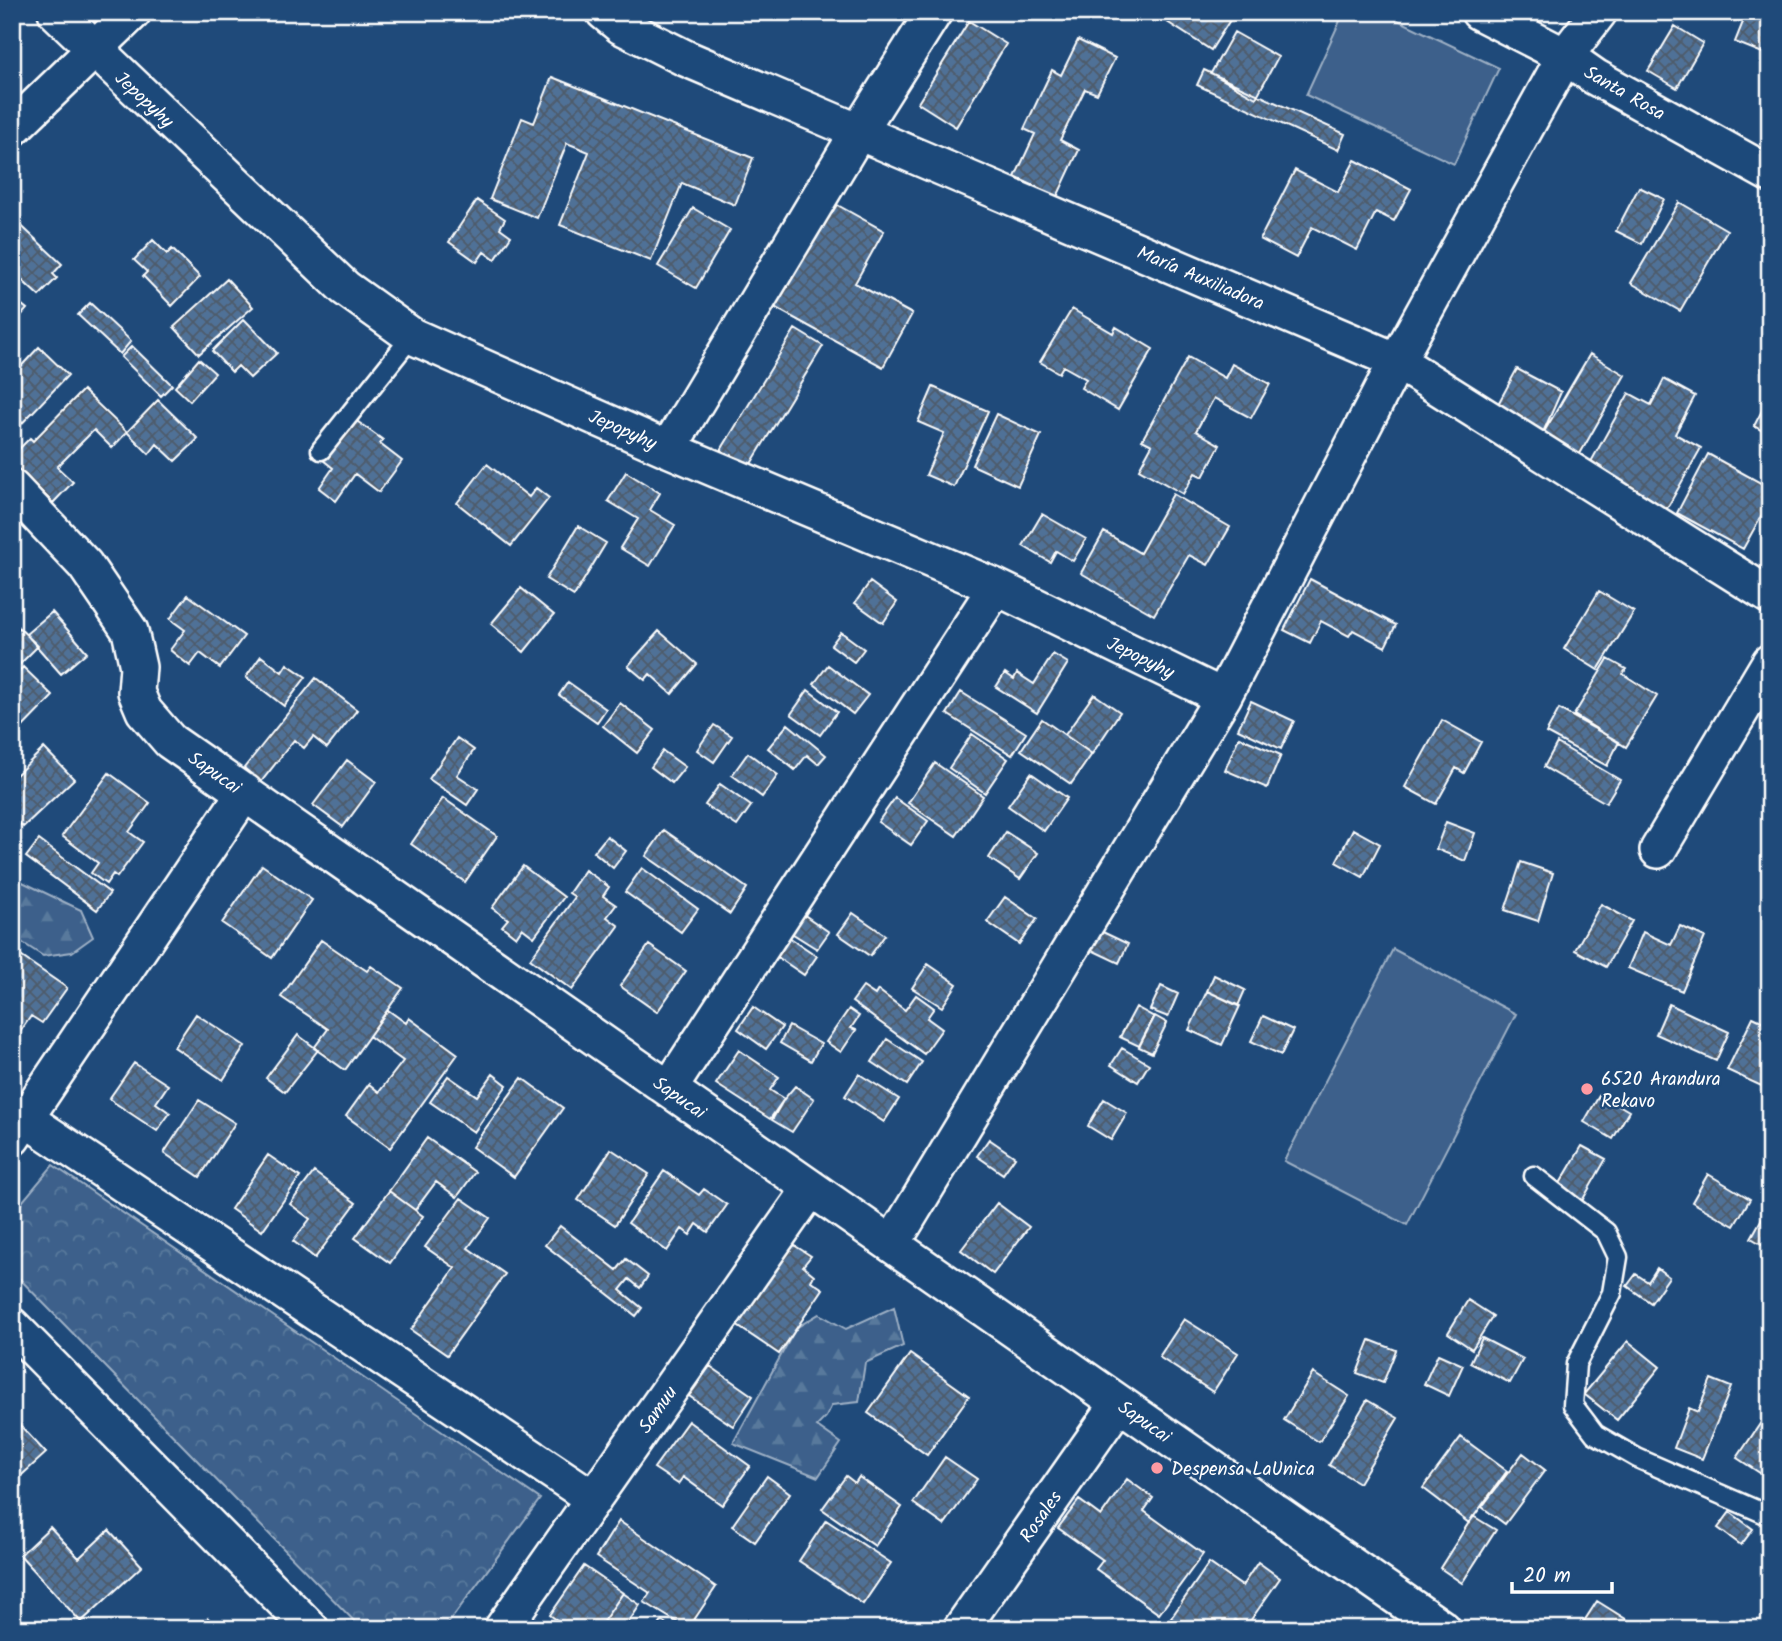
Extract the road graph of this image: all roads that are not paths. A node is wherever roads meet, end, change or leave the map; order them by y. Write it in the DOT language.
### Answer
graph roads {
  1 [pos="56,12"];
  2 [pos="133,12"];
  3 [pos="604,12"];
  4 [pos="934,12"];
  5 [pos="1479,12"];
  6 [pos="1599,12"];
  7 [pos="94,51"];
  8 [pos="1565,56"];
  9 [pos="12,129"];
  10 [pos="859,131"];
  11 [pos="1770,174"];
  12 [pos="412,336"];
  13 [pos="1397,361"];
  14 [pos="668,449"];
  15 [pos="321,450"];
  16 [pos="12,488"];
  17 [pos="996,587"];
  18 [pos="1770,596"];
  19 [pos="1770,662"];
  20 [pos="1223,697"];
  21 [pos="245,792"];
  22 [pos="1658,850"];
  23 [pos="669,1089"];
  24 [pos="19,1128"];
  25 [pos="1534,1177"];
  26 [pos="811,1188"];
  27 [pos="892,1244"];
  28 [pos="12,1326"];
  29 [pos="1119,1403"];
  30 [pos="594,1499"];
  31 [pos="1770,1516"];
  32 [pos="1425,1624"];
  33 [pos="311,1629"];
  34 [pos="502,1629"];
  35 [pos="961,1629"];
  1 -- 7 [label="street, Jepopyhy"];
  2 -- 7 [label="street"];
  3 -- 10 [label="street, María Auxiliadora"];
  4 -- 10 [label="street"];
  5 -- 8 [label="street, Santa Rosa"];
  6 -- 8 [label="street"];
  7 -- 9 [label="street"];
  7 -- 12 [label="street, Jepopyhy"];
  8 -- 11 [label="street, Santa Rosa"];
  8 -- 13 [label="street"];
  10 -- 13 [label="street, María Auxiliadora"];
  10 -- 14 [label="street"];
  12 -- 14 [label="street, Jepopyhy"];
  12 -- 15 [label="lane"];
  13 -- 18 [label="street, María Auxiliadora"];
  13 -- 20 [label="street"];
  14 -- 17 [label="street, Jepopyhy"];
  16 -- 21 [label="street, Sapucai"];
  17 -- 20 [label="street, Jepopyhy"];
  17 -- 23 [label="street"];
  19 -- 22 [label="street"];
  20 -- 27 [label="street"];
  21 -- 23 [label="street, Sapucai"];
  21 -- 24 [label="street"];
  23 -- 26 [label="street, Sapucai"];
  24 -- 30 [label="street"];
  25 -- 31 [label="lane"];
  26 -- 27 [label="street, Sapucai"];
  26 -- 30 [label="street, Samuu"];
  27 -- 29 [label="street, Sapucai"];
  28 -- 33 [label="street"];
  29 -- 32 [label="street, Sapucai"];
  29 -- 35 [label="street, Rosales"];
  30 -- 34 [label="street, Samuu"];
}
